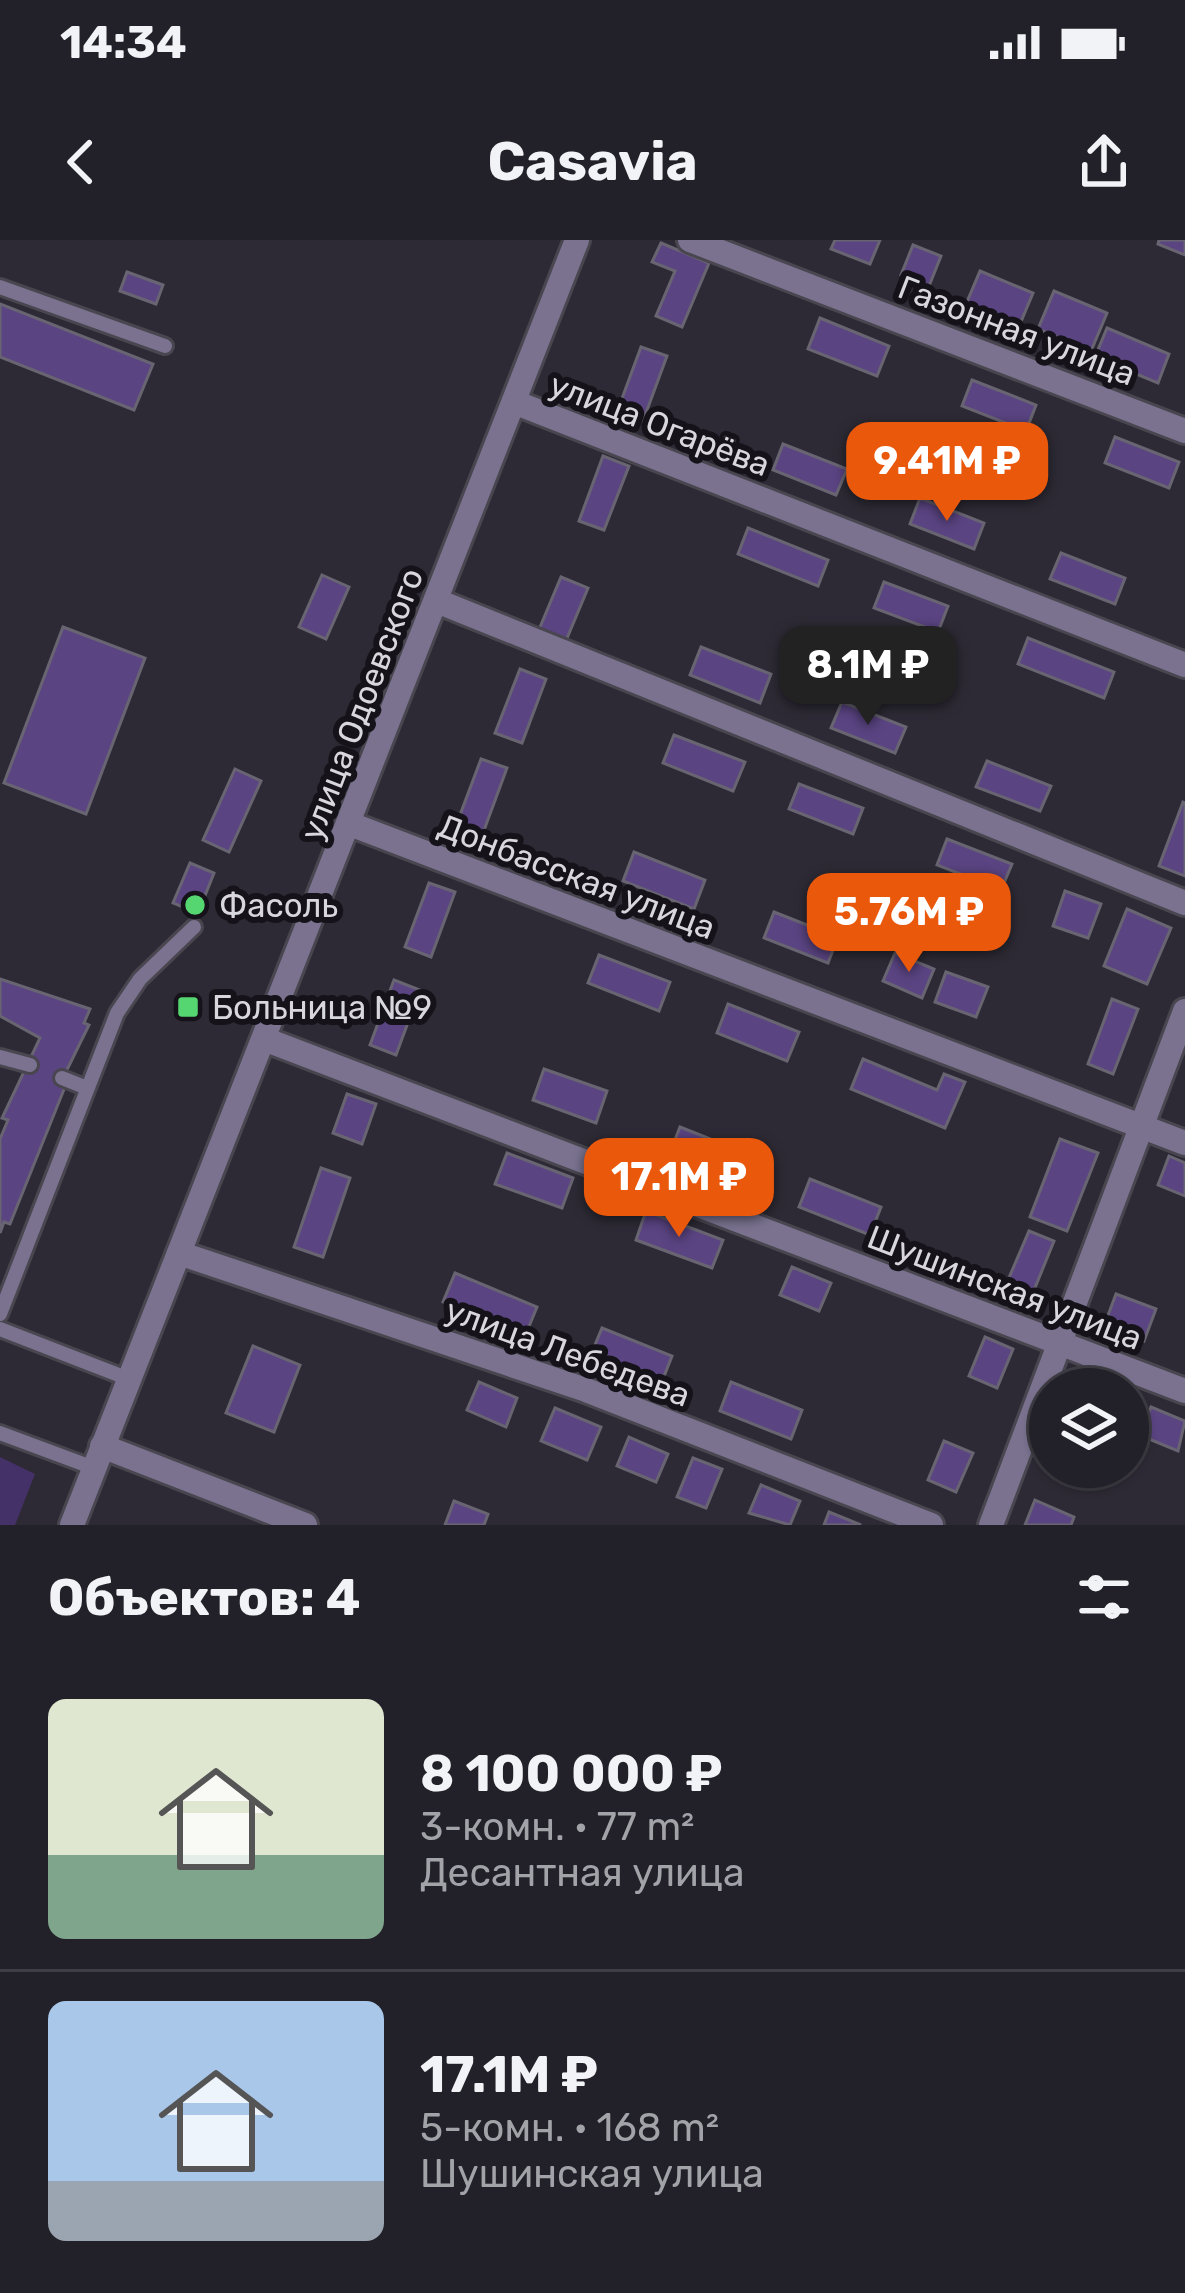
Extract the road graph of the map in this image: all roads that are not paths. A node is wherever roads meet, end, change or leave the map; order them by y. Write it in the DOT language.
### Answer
graph roads {
  1 [pos="577,240"];
  2 [pos="690,240"];
  3 [pos="0,287"];
  4 [pos="166,346"];
  5 [pos="514,401"];
  6 [pos="1185,431"];
  7 [pos="436,601"];
  8 [pos="1185,664"];
  9 [pos="350,824"];
  10 [pos="1185,903"];
  11 [pos="194,927"];
  12 [pos="1185,1011"];
  13 [pos="264,1039"];
  14 [pos="0,1057"];
  15 [pos="30,1065"];
  16 [pos="62,1078"];
  17 [pos="87,1088"];
  18 [pos="1141,1126"];
  19 [pos="1185,1143"];
  20 [pos="179,1253"];
  21 [pos="0,1314"];
  22 [pos="0,1330"];
  23 [pos="1058,1342"];
  24 [pos="129,1379"];
  25 [pos="1185,1391"];
  26 [pos="0,1433"];
  27 [pos="98,1457"];
  28 [pos="72,1525"];
  29 [pos="305,1525"];
  30 [pos="931,1525"];
  31 [pos="991,1525"];
  1 -- 5 [label="street, улица Одоевского"];
  2 -- 6 [label="street, Газонная улица"];
  3 -- 4 [label="lane"];
  5 -- 7 [label="street, улица Одоевского"];
  5 -- 8 [label="street, улица Огарёва"];
  7 -- 9 [label="street, улица Одоевского"];
  7 -- 10 [label="street"];
  9 -- 13 [label="street, улица Одоевского"];
  9 -- 18 [label="street, Донбасская улица"];
  11 -- 17 [label="lane"];
  12 -- 18 [label="street"];
  13 -- 20 [label="street, улица Одоевского"];
  13 -- 23 [label="street, Шушинская улица"];
  14 -- 15 [label="lane"];
  16 -- 17 [label="lane"];
  17 -- 21 [label="lane"];
  18 -- 19 [label="street, Донбасская улица"];
  18 -- 23 [label="street"];
  20 -- 24 [label="street, улица Одоевского"];
  20 -- 30 [label="street, улица Лебедева"];
  22 -- 24 [label="lane"];
  23 -- 25 [label="street, Шушинская улица"];
  23 -- 31 [label="street"];
  24 -- 27 [label="street, улица Одоевского"];
  26 -- 27 [label="lane"];
  27 -- 28 [label="street, улица Одоевского"];
  27 -- 29 [label="street"];
}
